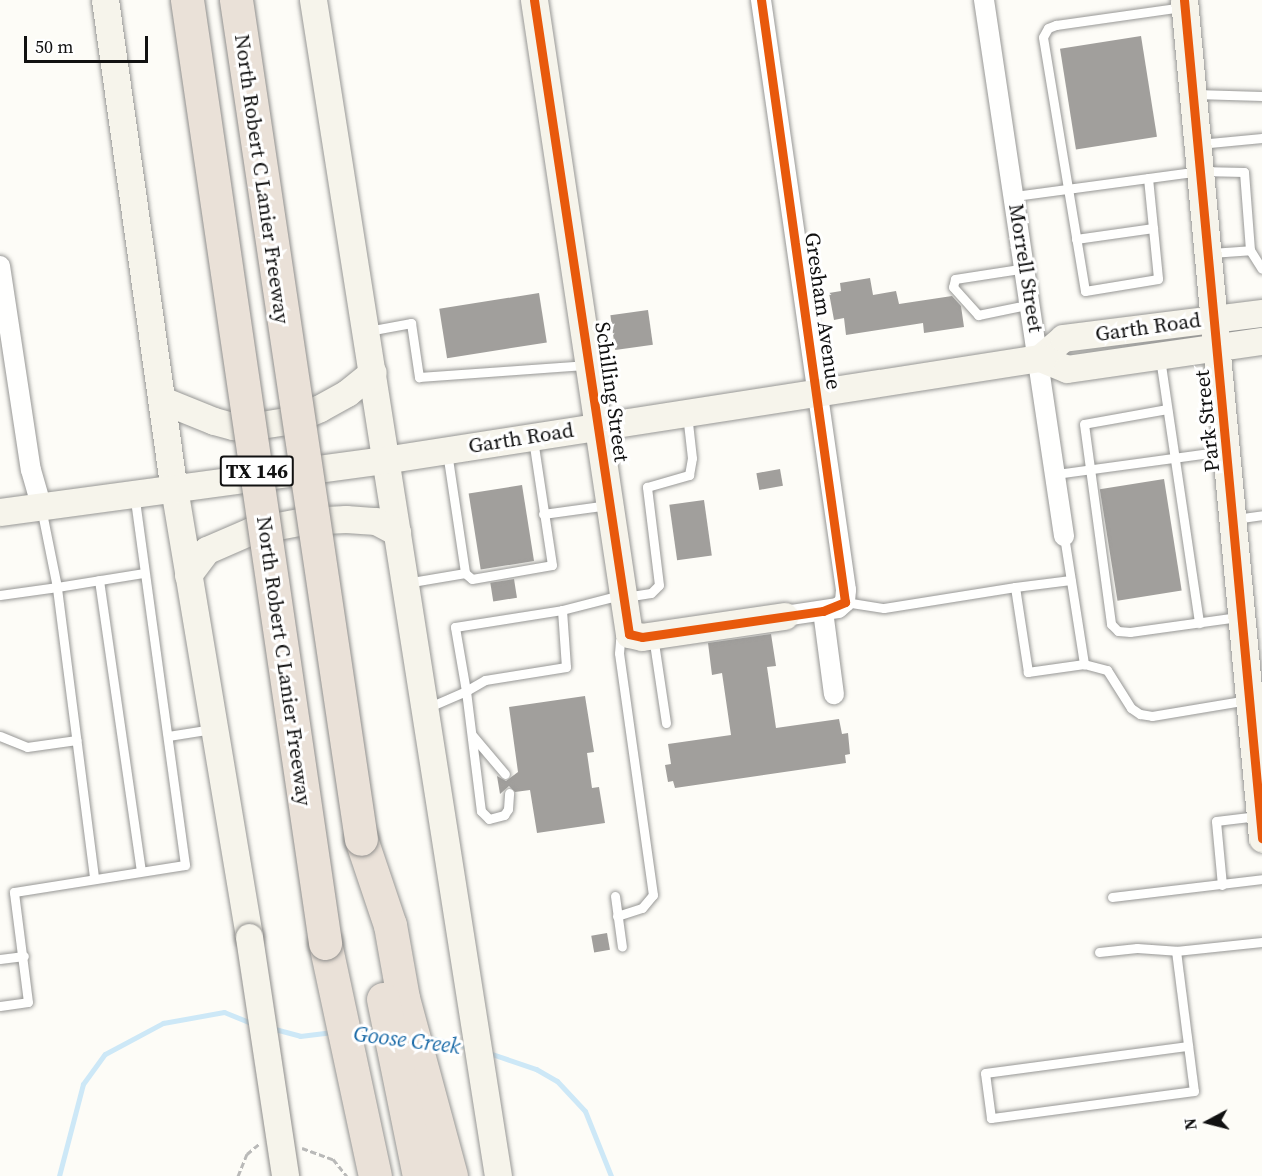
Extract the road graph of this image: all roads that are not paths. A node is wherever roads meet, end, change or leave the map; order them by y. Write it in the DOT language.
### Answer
graph roads {
  1 [pos="105,0"];
  2 [pos="187,0"];
  3 [pos="236,0"];
  4 [pos="313,0"];
  5 [pos="534,0"];
  6 [pos="760,0"];
  7 [pos="984,0"];
  8 [pos="1184,3"];
  9 [pos="1193,94"];
  10 [pos="1262,96"];
  11 [pos="1262,138"];
  12 [pos="1198,144"];
  13 [pos="1200,171"];
  14 [pos="1148,178"];
  15 [pos="1068,189"];
  16 [pos="1015,196"];
  17 [pos="1153,228"];
  18 [pos="1076,239"];
  19 [pos="1250,250"];
  20 [pos="1208,254"];
  21 [pos="0,266"];
  22 [pos="1026,268"];
  23 [pos="1262,269"];
  24 [pos="1031,304"];
  25 [pos="1262,313"];
  26 [pos="1214,318"];
  27 [pos="367,331"];
  28 [pos="1262,341"];
  29 [pos="1217,346"];
  30 [pos="1159,355"];
  31 [pos="1040,358"];
  32 [pos="590,364"];
  33 [pos="372,372"];
  34 [pos="816,393"];
  35 [pos="162,400"];
  36 [pos="1167,409"];
  37 [pos="687,412"];
  38 [pos="600,426"];
  39 [pos="533,436"];
  40 [pos="447,450"];
  41 [pos="1228,450"];
  42 [pos="1174,457"];
  43 [pos="384,460"];
  44 [pos="1089,469"];
  45 [pos="1056,474"];
  46 [pos="174,488"];
  47 [pos="134,493"];
  48 [pos="611,505"];
  49 [pos="41,506"];
  50 [pos="0,512"];
  51 [pos="543,514"];
  52 [pos="1262,514"];
  53 [pos="1234,519"];
  54 [pos="397,532"];
  55 [pos="1065,536"];
  56 [pos="143,573"];
  57 [pos="465,573"];
  58 [pos="188,575"];
  59 [pos="99,580"];
  60 [pos="1071,580"];
  61 [pos="405,583"];
  62 [pos="57,587"];
  63 [pos="1015,587"];
  64 [pos="0,595"];
  65 [pos="625,595"];
  66 [pos="845,602"];
  67 [pos="562,610"];
  68 [pos="823,611"];
  69 [pos="784,616"];
  70 [pos="1243,617"];
  71 [pos="1199,623"];
  72 [pos="641,634"];
  73 [pos="1084,664"];
  74 [pos="465,691"];
  75 [pos="834,694"];
  76 [pos="423,709"];
  77 [pos="1255,717"];
  78 [pos="666,723"];
  79 [pos="212,729"];
  80 [pos="471,734"];
  81 [pos="0,736"];
  82 [pos="168,736"];
  83 [pos="77,740"];
  84 [pos="505,774"];
  85 [pos="509,793"];
  86 [pos="1261,827"];
  87 [pos="362,839"];
  88 [pos="141,871"];
  89 [pos="94,877"];
  90 [pos="1262,879"];
  91 [pos="1222,885"];
  92 [pos="615,896"];
  93 [pos="1112,897"];
  94 [pos="617,916"];
  95 [pos="1262,942"];
  96 [pos="325,943"];
  97 [pos="622,947"];
  98 [pos="1176,951"];
  99 [pos="1099,952"];
  100 [pos="24,956"];
  101 [pos="0,959"];
  102 [pos="0,1006"];
  103 [pos="1188,1046"];
  104 [pos="285,1176"];
  105 [pos="352,1176"];
  106 [pos="375,1176"];
  107 [pos="419,1176"];
  108 [pos="451,1176"];
  109 [pos="498,1176"];
  1 -- 35 [label="main road"];
  2 -- 96 [label="highway, North Robert C Lanier Freeway / TX 146, bridge"];
  3 -- 87 [label="highway, North Robert C Lanier Freeway / TX 146, bridge"];
  4 -- 27 [label="main road"];
  5 -- 32 [label="main road, Schilling Street"];
  6 -- 34 [label="street, Gresham Avenue"];
  7 -- 16 [label="street, Morrell Street"];
  8 -- 9 [label="main road, Park Street"];
  8 -- 15 [label="lane"];
  9 -- 10 [label="lane"];
  9 -- 12 [label="main road, Park Street"];
  11 -- 12 [label="lane"];
  12 -- 13 [label="main road, Park Street"];
  13 -- 14 [label="lane"];
  13 -- 19 [label="lane"];
  13 -- 20 [label="main road, Park Street"];
  14 -- 15 [label="lane"];
  14 -- 17 [label="lane"];
  15 -- 16 [label="lane"];
  15 -- 18 [label="lane"];
  16 -- 22 [label="street, Morrell Street"];
  17 -- 18 [label="lane"];
  17 -- 18 [label="lane"];
  19 -- 20 [label="lane"];
  19 -- 23 [label="lane"];
  20 -- 26 [label="main road, Park Street"];
  21 -- 49 [label="street"];
  22 -- 24 [label="street, Morrell Street"];
  22 -- 24 [label="lane"];
  24 -- 31 [label="street, Morrell Street"];
  25 -- 26 [label="main road, Garth Road"];
  26 -- 29 [label="main road, Park Street"];
  26 -- 31 [label="main road, Garth Road"];
  27 -- 32 [label="lane"];
  27 -- 33 [label="main road"];
  28 -- 29 [label="main road, Garth Road"];
  29 -- 30 [label="main road, Garth Road"];
  29 -- 41 [label="main road, Park Street"];
  30 -- 31 [label="main road, Garth Road"];
  30 -- 36 [label="lane"];
  31 -- 34 [label="main road, Garth Road"];
  31 -- 45 [label="street, Morrell Street"];
  32 -- 38 [label="main road, Schilling Street"];
  33 -- 35 [label="main road"];
  33 -- 43 [label="main road"];
  34 -- 37 [label="main road, Garth Road"];
  34 -- 66 [label="street, Gresham Avenue"];
  35 -- 46 [label="main road"];
  36 -- 42 [label="lane"];
  36 -- 44 [label="lane"];
  37 -- 38 [label="main road, Garth Road"];
  37 -- 65 [label="lane"];
  38 -- 39 [label="main road, Garth Road"];
  38 -- 48 [label="main road, Schilling Street"];
  39 -- 40 [label="main road, Garth Road"];
  39 -- 51 [label="lane"];
  40 -- 43 [label="main road, Garth Road"];
  40 -- 57 [label="lane"];
  41 -- 42 [label="lane"];
  41 -- 53 [label="main road, Park Street"];
  42 -- 44 [label="lane"];
  42 -- 71 [label="lane"];
  43 -- 46 [label="main road, Garth Road"];
  43 -- 54 [label="main road"];
  44 -- 45 [label="lane"];
  44 -- 71 [label="lane"];
  45 -- 55 [label="street, Morrell Street"];
  46 -- 47 [label="main road, Garth Road"];
  46 -- 58 [label="main road"];
  47 -- 49 [label="main road, Garth Road"];
  47 -- 56 [label="lane"];
  48 -- 51 [label="lane"];
  48 -- 65 [label="main road, Schilling Street"];
  49 -- 50 [label="main road, Garth Road"];
  49 -- 62 [label="lane"];
  51 -- 57 [label="lane"];
  52 -- 53 [label="lane"];
  53 -- 70 [label="main road, Park Street"];
  54 -- 58 [label="main road"];
  54 -- 61 [label="main road"];
  55 -- 60 [label="lane"];
  56 -- 59 [label="lane"];
  56 -- 82 [label="lane"];
  57 -- 61 [label="lane"];
  58 -- 79 [label="main road"];
  59 -- 62 [label="lane"];
  59 -- 88 [label="lane"];
  60 -- 63 [label="lane"];
  60 -- 73 [label="lane"];
  61 -- 76 [label="main road"];
  62 -- 64 [label="lane"];
  62 -- 83 [label="lane"];
  63 -- 66 [label="lane"];
  63 -- 73 [label="lane"];
  65 -- 67 [label="lane"];
  65 -- 72 [label="main road, Schilling Street"];
  66 -- 68 [label="street"];
  67 -- 74 [label="lane"];
  67 -- 74 [label="lane"];
  68 -- 69 [label="street"];
  68 -- 75 [label="street"];
  69 -- 72 [label="main road"];
  70 -- 71 [label="lane"];
  70 -- 77 [label="main road, Park Street"];
  72 -- 78 [label="lane"];
  72 -- 94 [label="lane"];
  73 -- 77 [label="lane"];
  74 -- 76 [label="lane"];
  74 -- 80 [label="lane"];
  76 -- 109 [label="main road"];
  77 -- 86 [label="main road, Park Street"];
  79 -- 82 [label="lane"];
  79 -- 104 [label="main road, bridge"];
  80 -- 84 [label="lane"];
  80 -- 85 [label="lane"];
  81 -- 83 [label="lane"];
  82 -- 88 [label="lane"];
  83 -- 89 [label="lane"];
  86 -- 91 [label="lane"];
  87 -- 107 [label="highway, North Robert C Lanier Freeway / TX 146"];
  87 -- 108 [label="highway"];
  88 -- 89 [label="lane"];
  89 -- 100 [label="lane"];
  90 -- 91 [label="lane"];
  91 -- 93 [label="lane"];
  92 -- 94 [label="lane"];
  94 -- 97 [label="lane"];
  95 -- 98 [label="lane"];
  96 -- 105 [label="highway"];
  96 -- 106 [label="highway, North Robert C Lanier Freeway / TX 146"];
  98 -- 99 [label="lane"];
  98 -- 103 [label="lane"];
  100 -- 101 [label="lane"];
  100 -- 102 [label="lane"];
  103 -- 103 [label="lane"];
}
